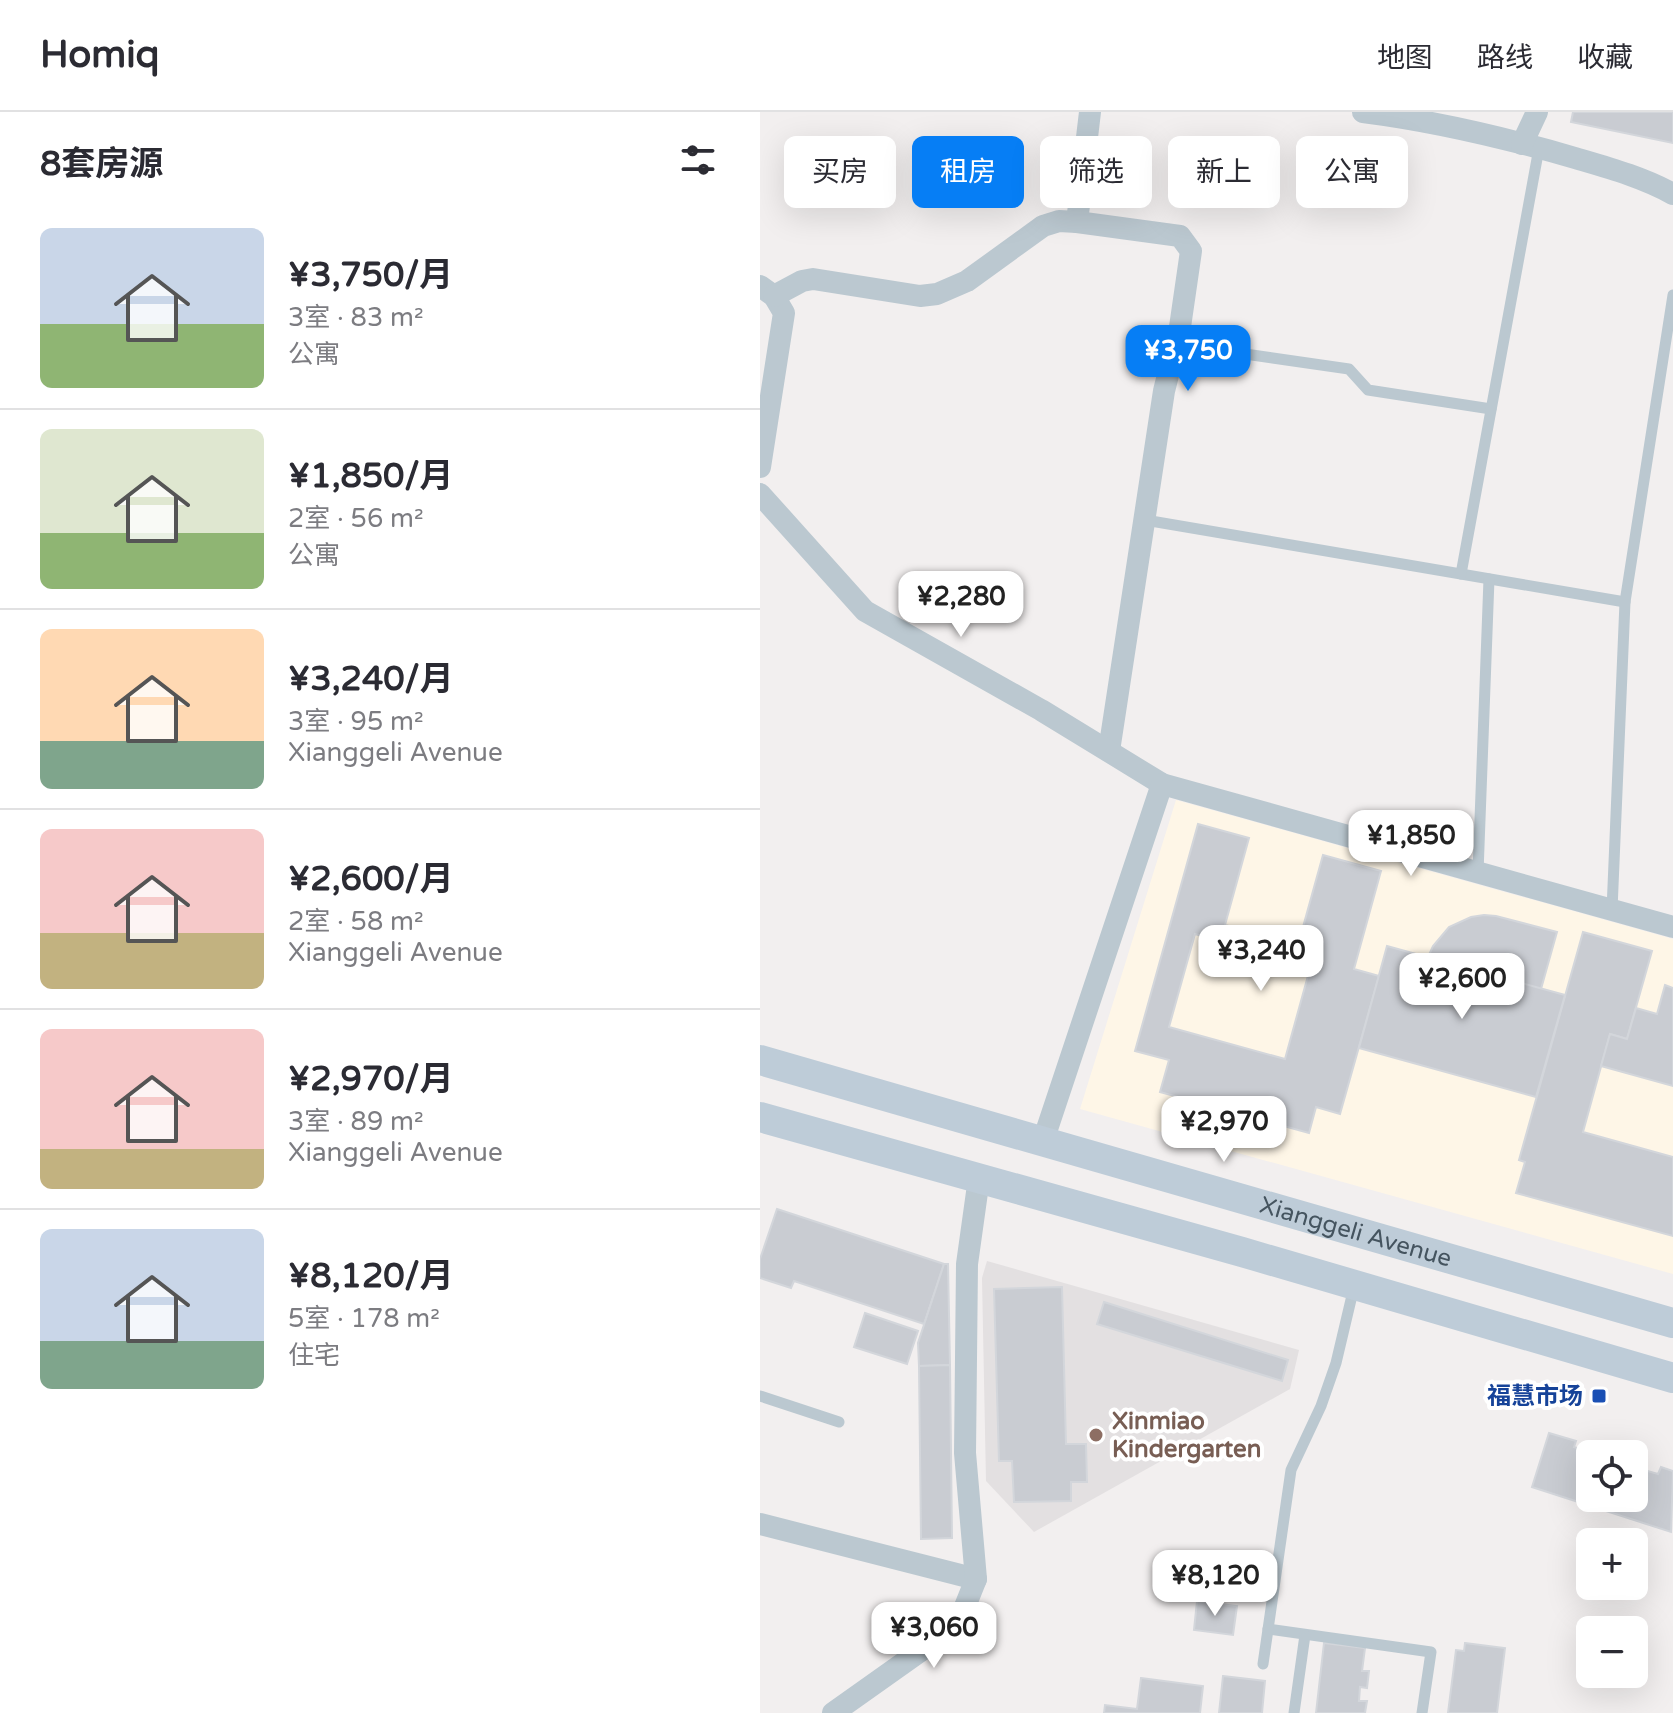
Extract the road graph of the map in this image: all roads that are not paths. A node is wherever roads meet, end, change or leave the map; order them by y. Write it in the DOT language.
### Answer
graph roads {
  1 [pos="1090,112"];
  2 [pos="1363,112"];
  3 [pos="1537,112"];
  4 [pos="1531,146"];
  5 [pos="1673,194"];
  6 [pos="1077,222"];
  7 [pos="767,291"];
  8 [pos="1673,295"];
  9 [pos="1176,344"];
  10 [pos="1491,409"];
  11 [pos="760,467"];
  12 [pos="760,494"];
  13 [pos="1145,520"];
  14 [pos="1461,574"];
  15 [pos="1489,579"];
  16 [pos="1625,602"];
  17 [pos="1109,751"];
  18 [pos="1162,784"];
  19 [pos="1478,873"];
  20 [pos="1612,910"];
  21 [pos="1673,927"];
  22 [pos="760,1060"];
  23 [pos="760,1117"];
  24 [pos="1043,1141"];
  25 [pos="979,1178"];
  26 [pos="1355,1285"];
  27 [pos="1673,1323"];
  28 [pos="1673,1378"];
  29 [pos="760,1396"];
  30 [pos="839,1422"];
  31 [pos="760,1524"];
  32 [pos="976,1579"];
  33 [pos="1268,1629"];
  34 [pos="1305,1635"];
  35 [pos="1263,1664"];
  36 [pos="833,1713"];
  37 [pos="1294,1713"];
  38 [pos="1422,1713"];
  1 -- 6 [label="street"];
  2 -- 4 [label="street"];
  3 -- 4 [label="street"];
  4 -- 5 [label="street"];
  4 -- 10 [label="lane"];
  6 -- 7 [label="street"];
  6 -- 9 [label="street"];
  7 -- 11 [label="street"];
  8 -- 16 [label="lane"];
  9 -- 10 [label="lane"];
  9 -- 13 [label="street"];
  10 -- 14 [label="lane"];
  12 -- 17 [label="street"];
  13 -- 14 [label="lane"];
  13 -- 17 [label="street"];
  14 -- 15 [label="lane"];
  15 -- 16 [label="lane"];
  15 -- 19 [label="lane"];
  16 -- 20 [label="lane"];
  17 -- 18 [label="street"];
  18 -- 19 [label="street"];
  18 -- 24 [label="street"];
  19 -- 20 [label="street"];
  20 -- 21 [label="street"];
  22 -- 24 [label="main road, Xianggeli Avenue"];
  23 -- 25 [label="main road"];
  24 -- 27 [label="main road, Xianggeli Avenue"];
  25 -- 26 [label="main road"];
  25 -- 32 [label="street"];
  26 -- 28 [label="main road"];
  26 -- 33 [label="lane"];
  29 -- 30 [label="lane"];
  31 -- 32 [label="street"];
  32 -- 36 [label="street"];
  33 -- 34 [label="lane"];
  33 -- 35 [label="lane"];
  34 -- 37 [label="lane"];
  34 -- 38 [label="lane"];
}
